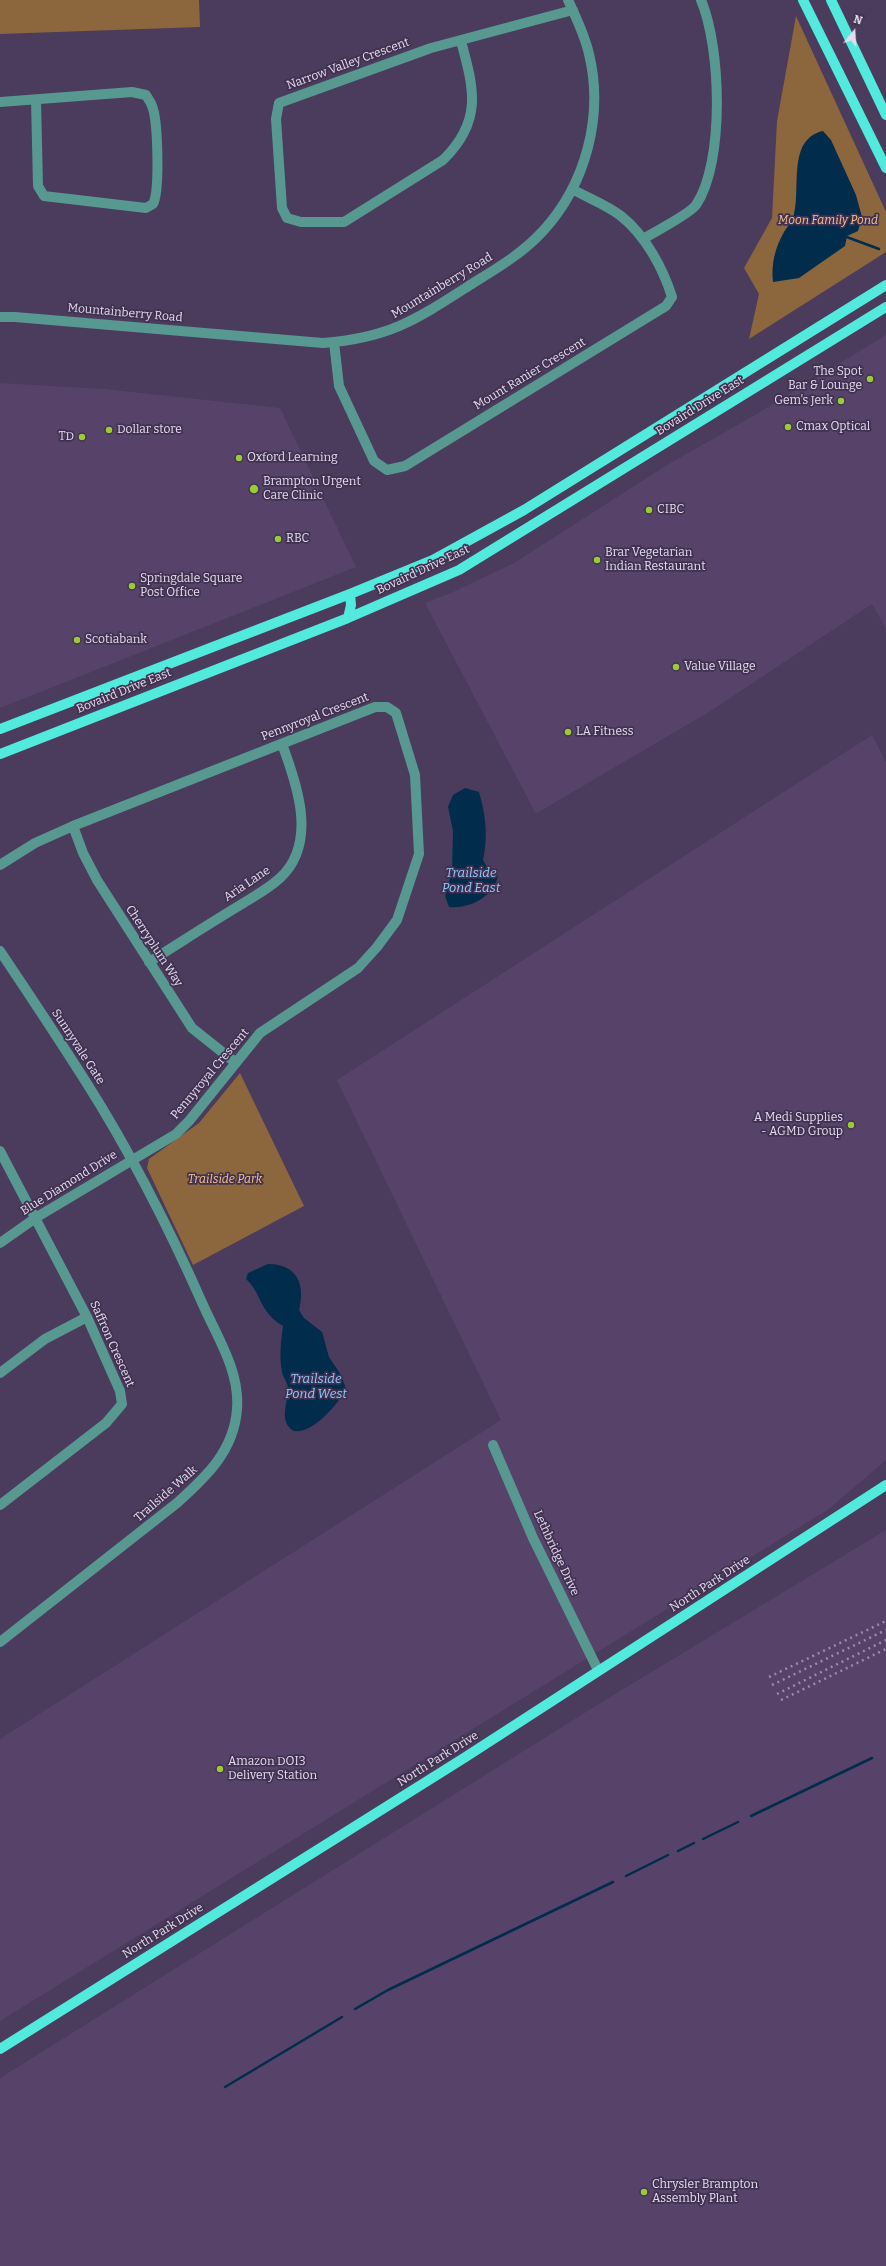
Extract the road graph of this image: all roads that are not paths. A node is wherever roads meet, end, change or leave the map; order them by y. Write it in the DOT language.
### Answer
graph roads {
  1 [pos="568,0"];
  2 [pos="701,0"];
  3 [pos="803,0"];
  4 [pos="830,0"];
  5 [pos="573,10"];
  6 [pos="461,40"];
  7 [pos="36,100"];
  8 [pos="0,102"];
  9 [pos="886,116"];
  10 [pos="886,168"];
  11 [pos="572,189"];
  12 [pos="643,240"];
  13 [pos="886,277"];
  14 [pos="886,285"];
  15 [pos="864,299"];
  16 [pos="886,307"];
  17 [pos="874,314"];
  18 [pos="886,316"];
  19 [pos="0,317"];
  20 [pos="334,342"];
  21 [pos="350,594"];
  22 [pos="348,618"];
  23 [pos="0,730"];
  24 [pos="282,744"];
  25 [pos="0,754"];
  26 [pos="73,826"];
  27 [pos="0,865"];
  28 [pos="0,951"];
  29 [pos="149,962"];
  30 [pos="236,1063"];
  31 [pos="0,1151"];
  32 [pos="131,1160"];
  33 [pos="36,1218"];
  34 [pos="0,1243"];
  35 [pos="87,1317"];
  36 [pos="0,1373"];
  37 [pos="493,1445"];
  38 [pos="886,1485"];
  39 [pos="0,1505"];
  40 [pos="0,1642"];
  41 [pos="598,1670"];
  42 [pos="0,2049"];
  1 -- 5 [label="street, Mountainberry Road"];
  2 -- 12 [label="street"];
  3 -- 10 [label="main road"];
  4 -- 9 [label="main road"];
  5 -- 6 [label="street, Narrow Valley Crescent"];
  5 -- 11 [label="street, Mountainberry Road"];
  6 -- 6 [label="street, Narrow Valley Crescent"];
  7 -- 7 [label="street"];
  7 -- 8 [label="street"];
  11 -- 12 [label="street, Mount Ranier Crescent"];
  11 -- 20 [label="street, Mountainberry Road"];
  12 -- 20 [label="street, Mount Ranier Crescent"];
  13 -- 15 [label="main road"];
  14 -- 15 [label="main road, Bovaird Drive East"];
  15 -- 21 [label="main road, Bovaird Drive East"];
  16 -- 17 [label="main road, Bovaird Drive East"];
  17 -- 18 [label="main road"];
  17 -- 22 [label="main road, Bovaird Drive East"];
  19 -- 20 [label="street, Mountainberry Road"];
  21 -- 22 [label="main road"];
  21 -- 23 [label="main road, Bovaird Drive East"];
  22 -- 25 [label="main road, Bovaird Drive East"];
  24 -- 26 [label="street, Pennyroyal Crescent"];
  24 -- 29 [label="street, Aria Lane"];
  24 -- 30 [label="street, Pennyroyal Crescent"];
  26 -- 27 [label="street, Pennyroyal Crescent"];
  26 -- 29 [label="street, Cherryplum Way"];
  28 -- 32 [label="street, Sunnyvale Gate"];
  29 -- 30 [label="street, Cherryplum Way"];
  30 -- 32 [label="street, Pennyroyal Crescent"];
  31 -- 33 [label="street, Saffron Crescent"];
  32 -- 33 [label="street, Blue Diamond Drive"];
  32 -- 40 [label="street, Trailside Walk"];
  33 -- 34 [label="street, Blue Diamond Drive"];
  33 -- 35 [label="street, Saffron Crescent"];
  35 -- 36 [label="street"];
  35 -- 39 [label="street, Saffron Crescent"];
  37 -- 41 [label="street, Lethbridge Drive"];
  38 -- 41 [label="main road, North Park Drive"];
  41 -- 42 [label="main road, North Park Drive"];
}
